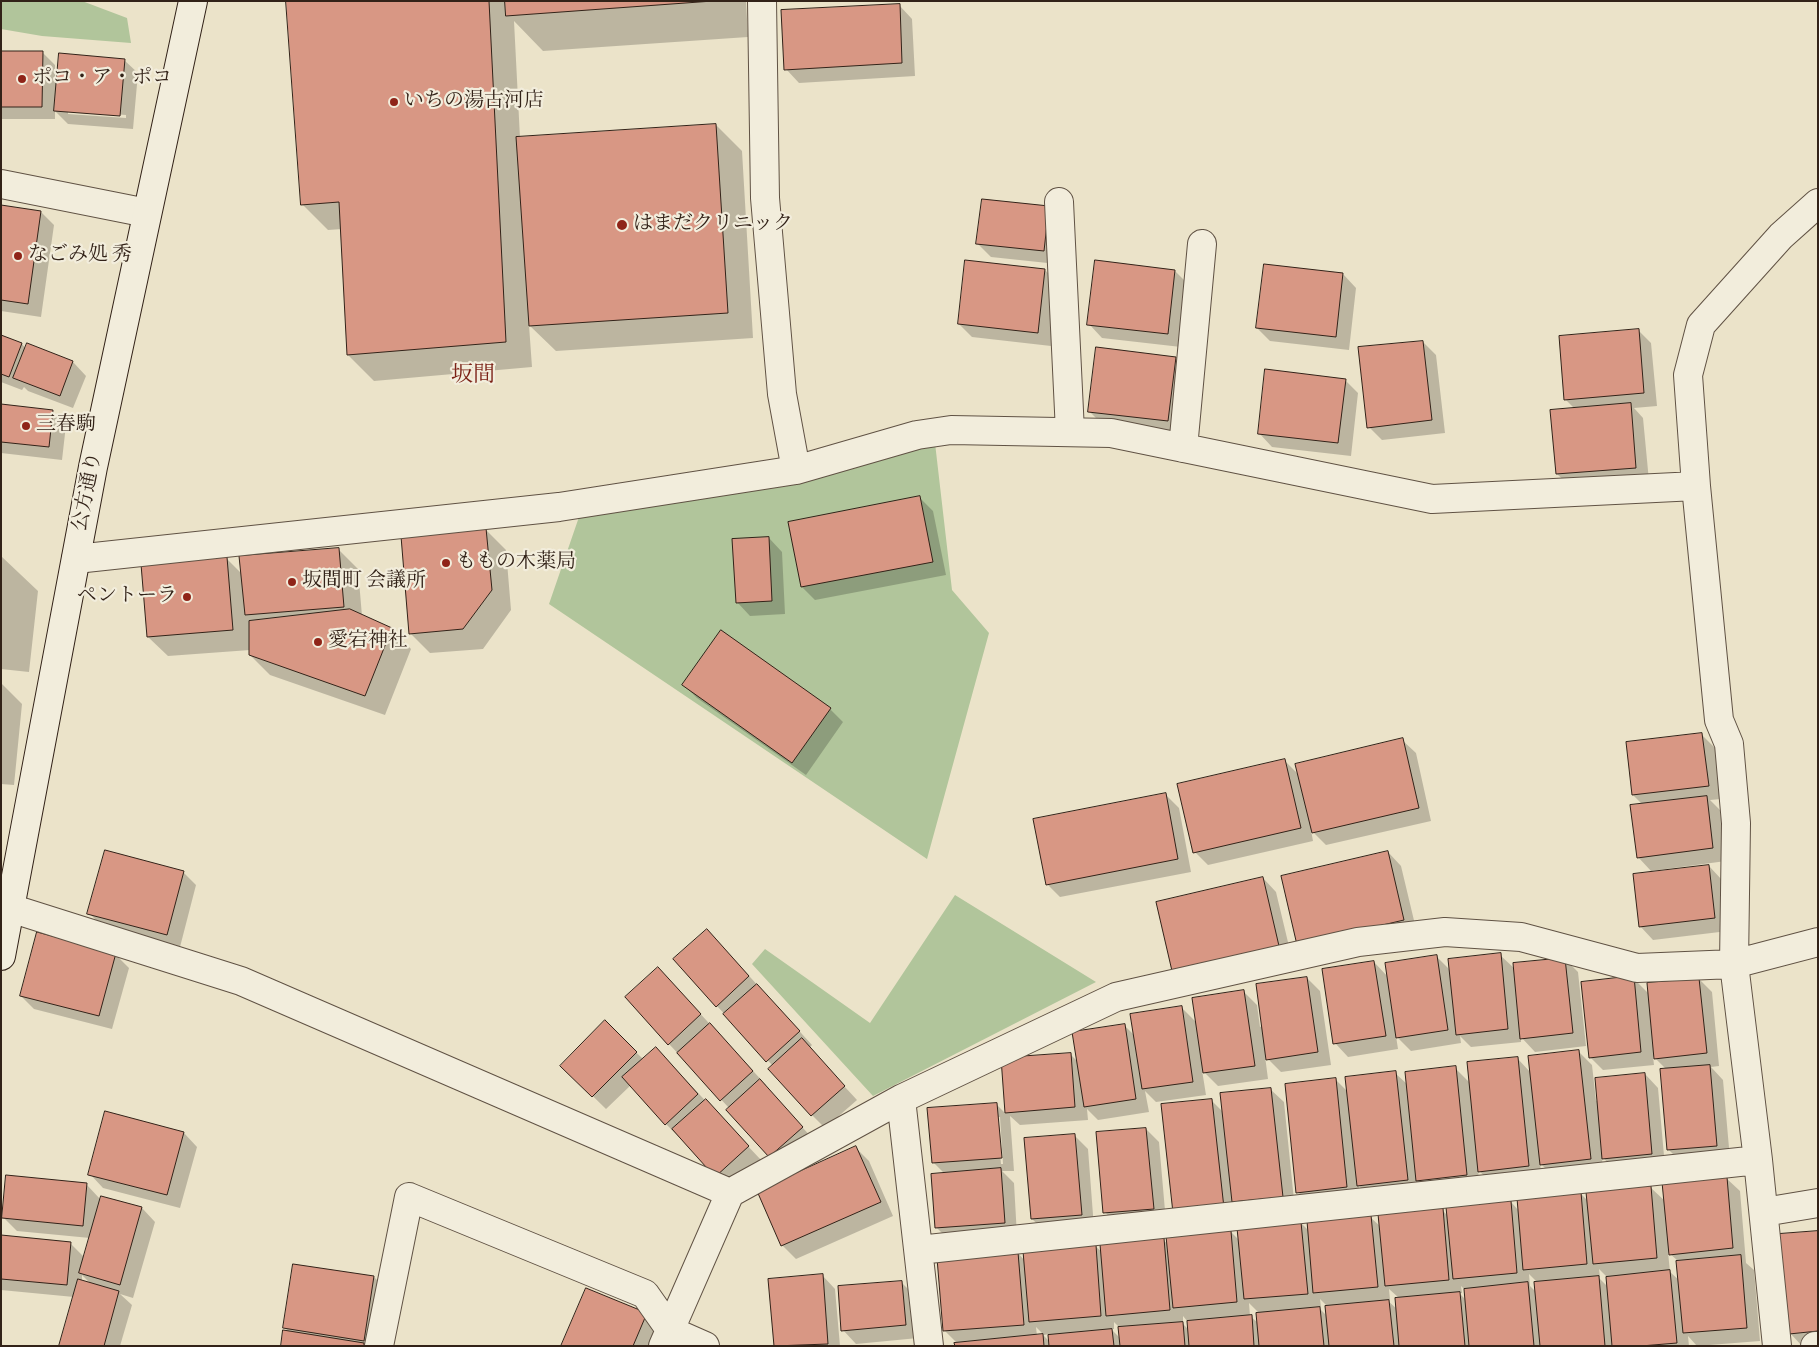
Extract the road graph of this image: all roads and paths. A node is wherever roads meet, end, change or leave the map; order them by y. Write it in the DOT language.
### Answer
graph roads {
  1 [pos="193,1"];
  2 [pos="762,1"];
  3 [pos="1,184"];
  4 [pos="1059,202"];
  5 [pos="1818,204"];
  6 [pos="148,213"];
  7 [pos="1202,244"];
  8 [pos="1070,432"];
  9 [pos="1183,448"];
  10 [pos="796,470"];
  11 [pos="1696,486"];
  12 [pos="76,559"];
  13 [pos="10,908"];
  14 [pos="1818,942"];
  15 [pos="1,956"];
  16 [pos="1734,964"];
  17 [pos="901,1099"];
  18 [pos="1758,1160"];
  19 [pos="730,1193"];
  20 [pos="1818,1203"];
  21 [pos="1764,1212"];
  22 [pos="919,1250"];
  23 [pos="667,1338"];
  24 [pos="379,1346"];
  25 [pos="705,1346"];
  26 [pos="929,1346"];
  27 [pos="1777,1346"];
  1 -- 6 [label="street, 公方通り"];
  2 -- 10 [label="street"];
  3 -- 6 [label="street"];
  4 -- 8 [label="street"];
  5 -- 11 [label="street"];
  6 -- 12 [label="street, 公方通り"];
  7 -- 9 [label="street"];
  8 -- 9 [label="street"];
  8 -- 10 [label="street"];
  9 -- 11 [label="street"];
  10 -- 12 [label="street"];
  11 -- 16 [label="street"];
  12 -- 13 [label="street, 公方通り"];
  13 -- 15 [label="street, 公方通り"];
  13 -- 19 [label="street"];
  14 -- 16 [label="street"];
  16 -- 17 [label="street"];
  16 -- 18 [label="street"];
  17 -- 19 [label="street"];
  17 -- 22 [label="street"];
  18 -- 21 [label="street"];
  18 -- 22 [label="street"];
  19 -- 23 [label="street"];
  20 -- 21 [label="street"];
  21 -- 27 [label="street"];
  22 -- 26 [label="street"];
  23 -- 24 [label="street"];
  23 -- 25 [label="street"];
}
